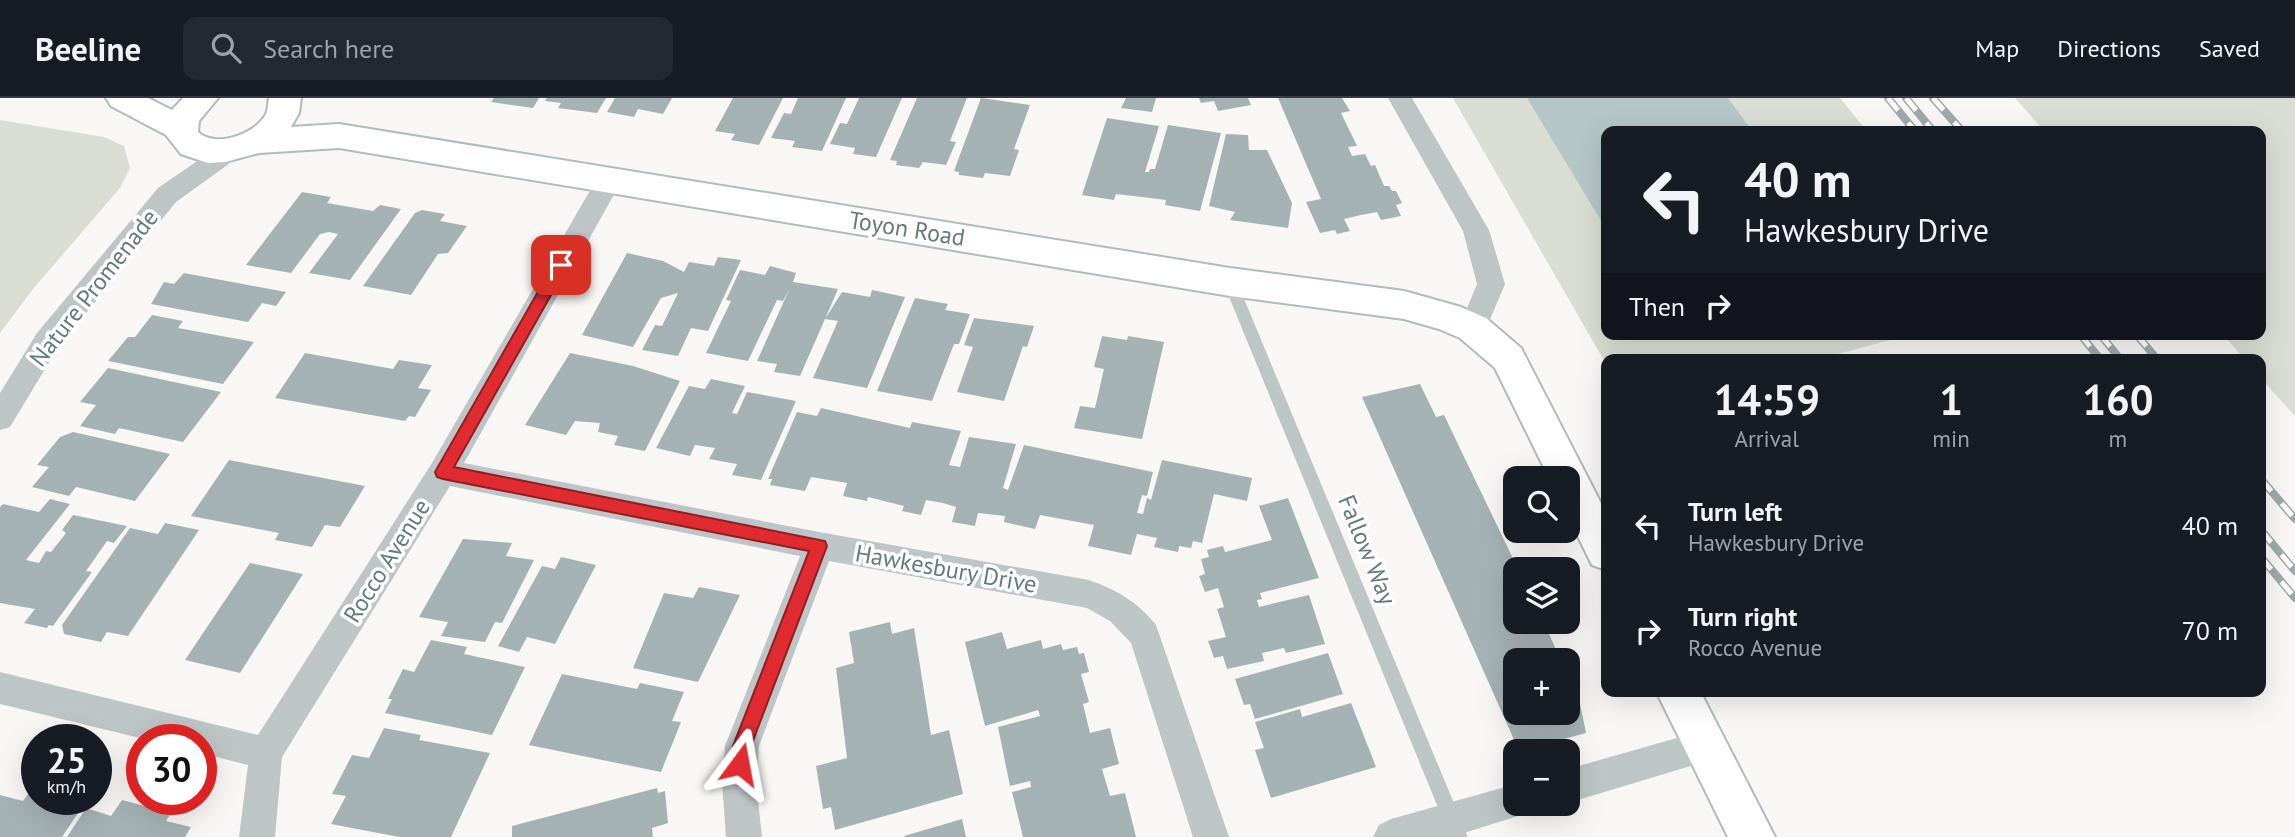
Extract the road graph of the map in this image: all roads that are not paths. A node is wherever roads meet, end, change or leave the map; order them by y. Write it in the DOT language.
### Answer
graph roads {
  1 [pos="122,98"];
  2 [pos="202,98"];
  3 [pos="1400,98"];
  4 [pos="286,100"];
  5 [pos="183,135"];
  6 [pos="339,135"];
  7 [pos="244,145"];
  8 [pos="608,182"];
  9 [pos="167,195"];
  10 [pos="1230,282"];
  11 [pos="1473,328"];
  12 [pos="0,418"];
  13 [pos="443,472"];
  14 [pos="1601,542"];
  15 [pos="819,546"];
  16 [pos="0,688"];
  17 [pos="1680,697"];
  18 [pos="1704,746"];
  19 [pos="265,753"];
  20 [pos="1580,782"];
  21 [pos="1503,807"];
  22 [pos="1456,828"];
  23 [pos="257,837"];
  24 [pos="744,837"];
  25 [pos="1211,837"];
  26 [pos="1391,837"];
  27 [pos="1752,837"];
  1 -- 5 [label="street"];
  2 -- 5 [label="street"];
  3 -- 11 [label="street"];
  4 -- 6 [label="street, Toyon Road"];
  4 -- 7 [label="street"];
  5 -- 7 [label="street, Toyon Road"];
  5 -- 9 [label="street, Nature Promenade"];
  6 -- 7 [label="street, Toyon Road"];
  6 -- 8 [label="street, Toyon Road"];
  7 -- 9 [label="street, Nature Promenade"];
  8 -- 10 [label="street, Toyon Road"];
  8 -- 13 [label="street, Rocco Avenue"];
  9 -- 12 [label="street, Nature Promenade"];
  10 -- 11 [label="street, Toyon Road"];
  10 -- 22 [label="lane, Fallow Way"];
  11 -- 14 [label="street, Toyon Road"];
  13 -- 15 [label="street, Hawkesbury Drive"];
  13 -- 19 [label="street, Rocco Avenue"];
  15 -- 24 [label="street"];
  15 -- 25 [label="street, Hawkesbury Drive"];
  16 -- 19 [label="street"];
  17 -- 18 [label="street"];
  18 -- 20 [label="street"];
  18 -- 27 [label="street"];
  19 -- 23 [label="street, Rocco Avenue"];
  21 -- 22 [label="street"];
  22 -- 26 [label="street"];
}
